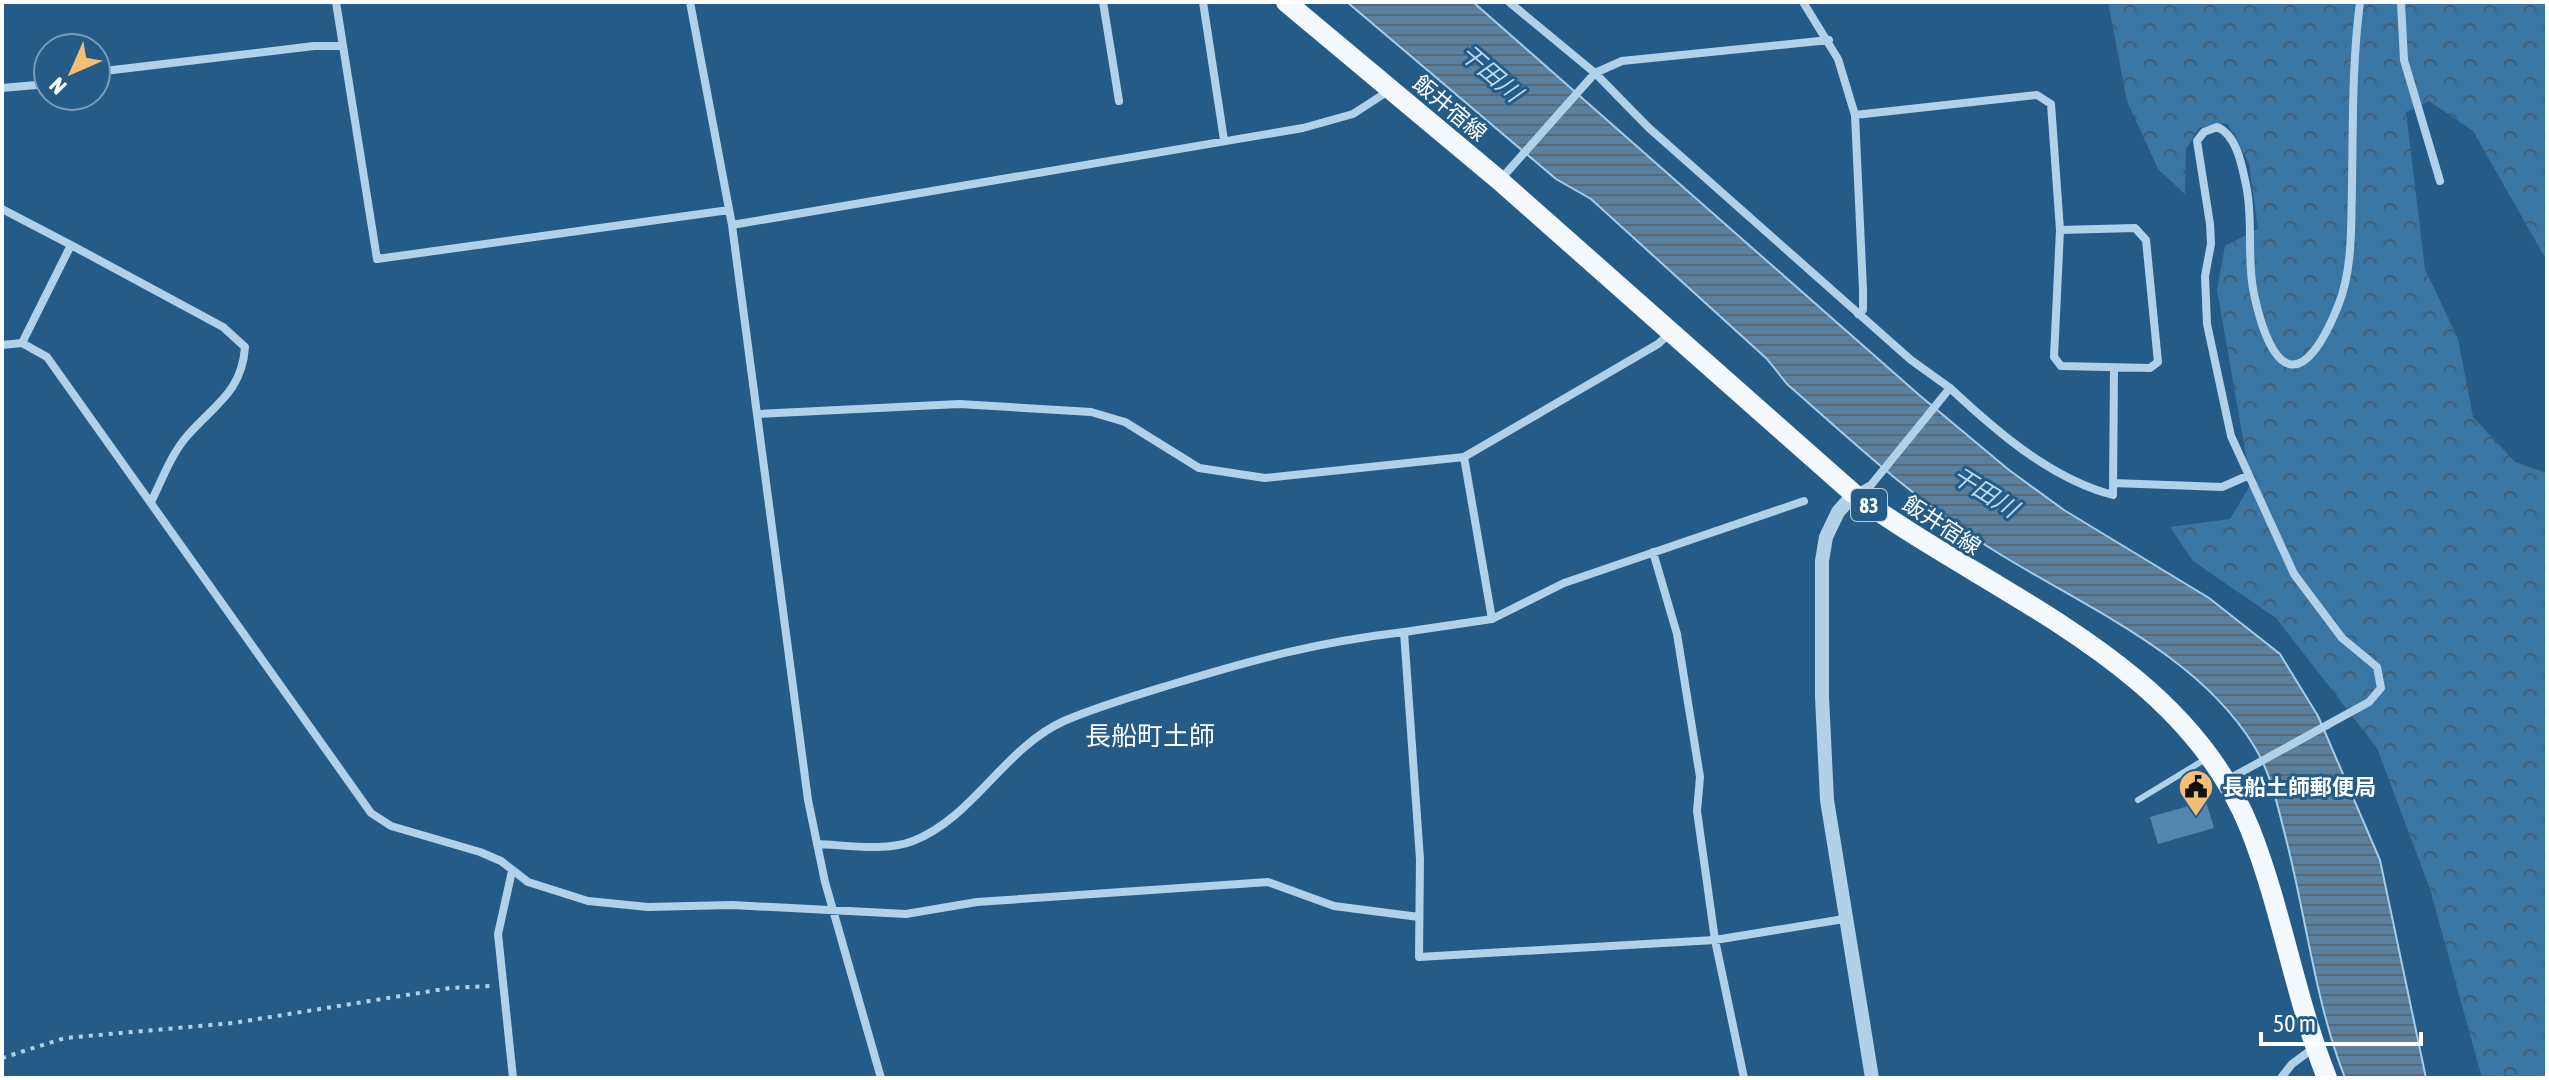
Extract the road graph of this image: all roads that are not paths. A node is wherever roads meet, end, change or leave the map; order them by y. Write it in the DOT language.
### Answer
graph roads {
  1 [pos="336,2"];
  2 [pos="690,2"];
  3 [pos="1103,2"];
  4 [pos="1203,2"];
  5 [pos="1286,2"];
  6 [pos="1803,2"];
  7 [pos="2360,2"];
  8 [pos="2401,2"];
  9 [pos="1510,3"];
  10 [pos="1829,40"];
  11 [pos="342,46"];
  12 [pos="112,70"];
  13 [pos="1595,73"];
  14 [pos="32,85"];
  15 [pos="2,88"];
  16 [pos="1391,90"];
  17 [pos="1119,101"];
  18 [pos="1855,115"];
  19 [pos="1224,140"];
  20 [pos="1506,172"];
  21 [pos="2440,181"];
  22 [pos="2,209"];
  23 [pos="729,210"];
  24 [pos="732,225"];
  25 [pos="2060,230"];
  26 [pos="71,245"];
  27 [pos="1858,314"];
  28 [pos="1670,333"];
  29 [pos="22,343"];
  30 [pos="2,345"];
  31 [pos="2114,368"];
  32 [pos="1950,388"];
  33 [pos="757,414"];
  34 [pos="1464,457"];
  35 [pos="2247,476"];
  36 [pos="2113,483"];
  37 [pos="1863,490"];
  38 [pos="1804,501"];
  39 [pos="151,502"];
  40 [pos="1653,552"];
  41 [pos="1492,619"];
  42 [pos="1404,632"];
  43 [pos="2210,756"];
  44 [pos="2226,781"];
  45 [pos="2138,800"];
  46 [pos="817,844"];
  47 [pos="512,871"];
  48 [pos="833,910"];
  49 [pos="1419,917"];
  50 [pos="1844,919"];
  51 [pos="1715,940"];
  52 [pos="2315,1047"];
  53 [pos="513,1078"];
  54 [pos="881,1078"];
  55 [pos="1744,1078"];
  56 [pos="1872,1078"];
  57 [pos="2281,1078"];
  58 [pos="2327,1078"];
  1 -- 11 [label="street"];
  2 -- 23 [label="street"];
  3 -- 17 [label="street"];
  4 -- 19 [label="street"];
  5 -- 16 [label="main road, 飯井宿線 / 83"];
  6 -- 10 [label="street"];
  7 -- 35 [label="street"];
  8 -- 21 [label="street"];
  9 -- 13 [label="street"];
  10 -- 13 [label="street"];
  10 -- 18 [label="street"];
  11 -- 12 [label="street"];
  11 -- 23 [label="street"];
  13 -- 20 [label="street"];
  13 -- 27 [label="street"];
  14 -- 15 [label="street"];
  16 -- 19 [label="street"];
  16 -- 20 [label="main road, 飯井宿線 / 83"];
  18 -- 25 [label="street"];
  18 -- 27 [label="street"];
  19 -- 24 [label="street"];
  20 -- 28 [label="main road, 飯井宿線 / 83"];
  22 -- 26 [label="street"];
  23 -- 24 [label="street"];
  24 -- 33 [label="street"];
  25 -- 31 [label="street"];
  25 -- 31 [label="street"];
  26 -- 29 [label="street"];
  26 -- 39 [label="street"];
  27 -- 32 [label="street"];
  28 -- 34 [label="street"];
  28 -- 37 [label="main road, 飯井宿線 / 83"];
  29 -- 30 [label="street"];
  29 -- 39 [label="street"];
  31 -- 36 [label="street"];
  32 -- 36 [label="street"];
  32 -- 37 [label="street"];
  33 -- 34 [label="street"];
  33 -- 46 [label="street"];
  34 -- 41 [label="street"];
  35 -- 36 [label="street"];
  35 -- 44 [label="street"];
  37 -- 43 [label="main road, 飯井宿線 / 83"];
  37 -- 50 [label="street"];
  38 -- 40 [label="street"];
  39 -- 47 [label="street"];
  40 -- 41 [label="street"];
  40 -- 51 [label="street"];
  41 -- 42 [label="street"];
  42 -- 46 [label="street"];
  42 -- 49 [label="street"];
  43 -- 44 [label="main road, 飯井宿線 / 83"];
  43 -- 45 [label="lane"];
  44 -- 52 [label="main road, 飯井宿線 / 83"];
  46 -- 48 [label="street"];
  47 -- 48 [label="street"];
  47 -- 53 [label="street"];
  48 -- 49 [label="street"];
  48 -- 54 [label="street"];
  49 -- 51 [label="street"];
  50 -- 51 [label="street"];
  50 -- 56 [label="street"];
  51 -- 55 [label="street"];
  52 -- 57 [label="street"];
  52 -- 58 [label="main road, 飯井宿線 / 83"];
}
